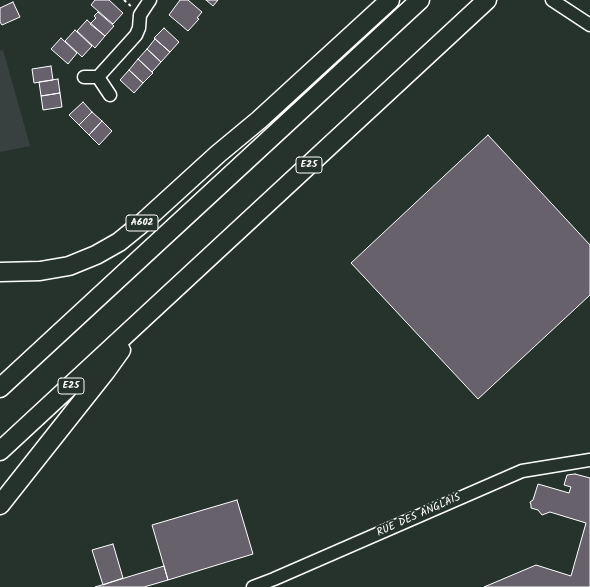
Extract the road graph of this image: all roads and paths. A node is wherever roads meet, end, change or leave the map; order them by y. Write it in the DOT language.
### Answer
graph roads {
  1 [pos="150,0"];
  2 [pos="390,0"];
  3 [pos="420,0"];
  4 [pos="552,0"];
  5 [pos="482,4"];
  6 [pos="590,25"];
  7 [pos="84,77"];
  8 [pos="98,77"];
  9 [pos="110,95"];
  10 [pos="259,120"];
  11 [pos="190,211"];
  12 [pos="0,272"];
  13 [pos="141,321"];
  14 [pos="0,388"];
  15 [pos="0,451"];
  16 [pos="590,460"];
  17 [pos="0,505"];
  18 [pos="253,587"];
  1 -- 8 [label="street"];
  2 -- 10 [label="highway, A602"];
  3 -- 11 [label="highway"];
  4 -- 6 [label="street"];
  5 -- 13 [label="highway, E25"];
  7 -- 8 [label="street"];
  8 -- 9 [label="street"];
  10 -- 11 [label="highway, A602"];
  10 -- 12 [label="highway, A602"];
  11 -- 14 [label="highway"];
  13 -- 15 [label="highway, E25"];
  13 -- 17 [label="highway"];
  16 -- 18 [label="street, RUE DES ANGLAIS"];
}
